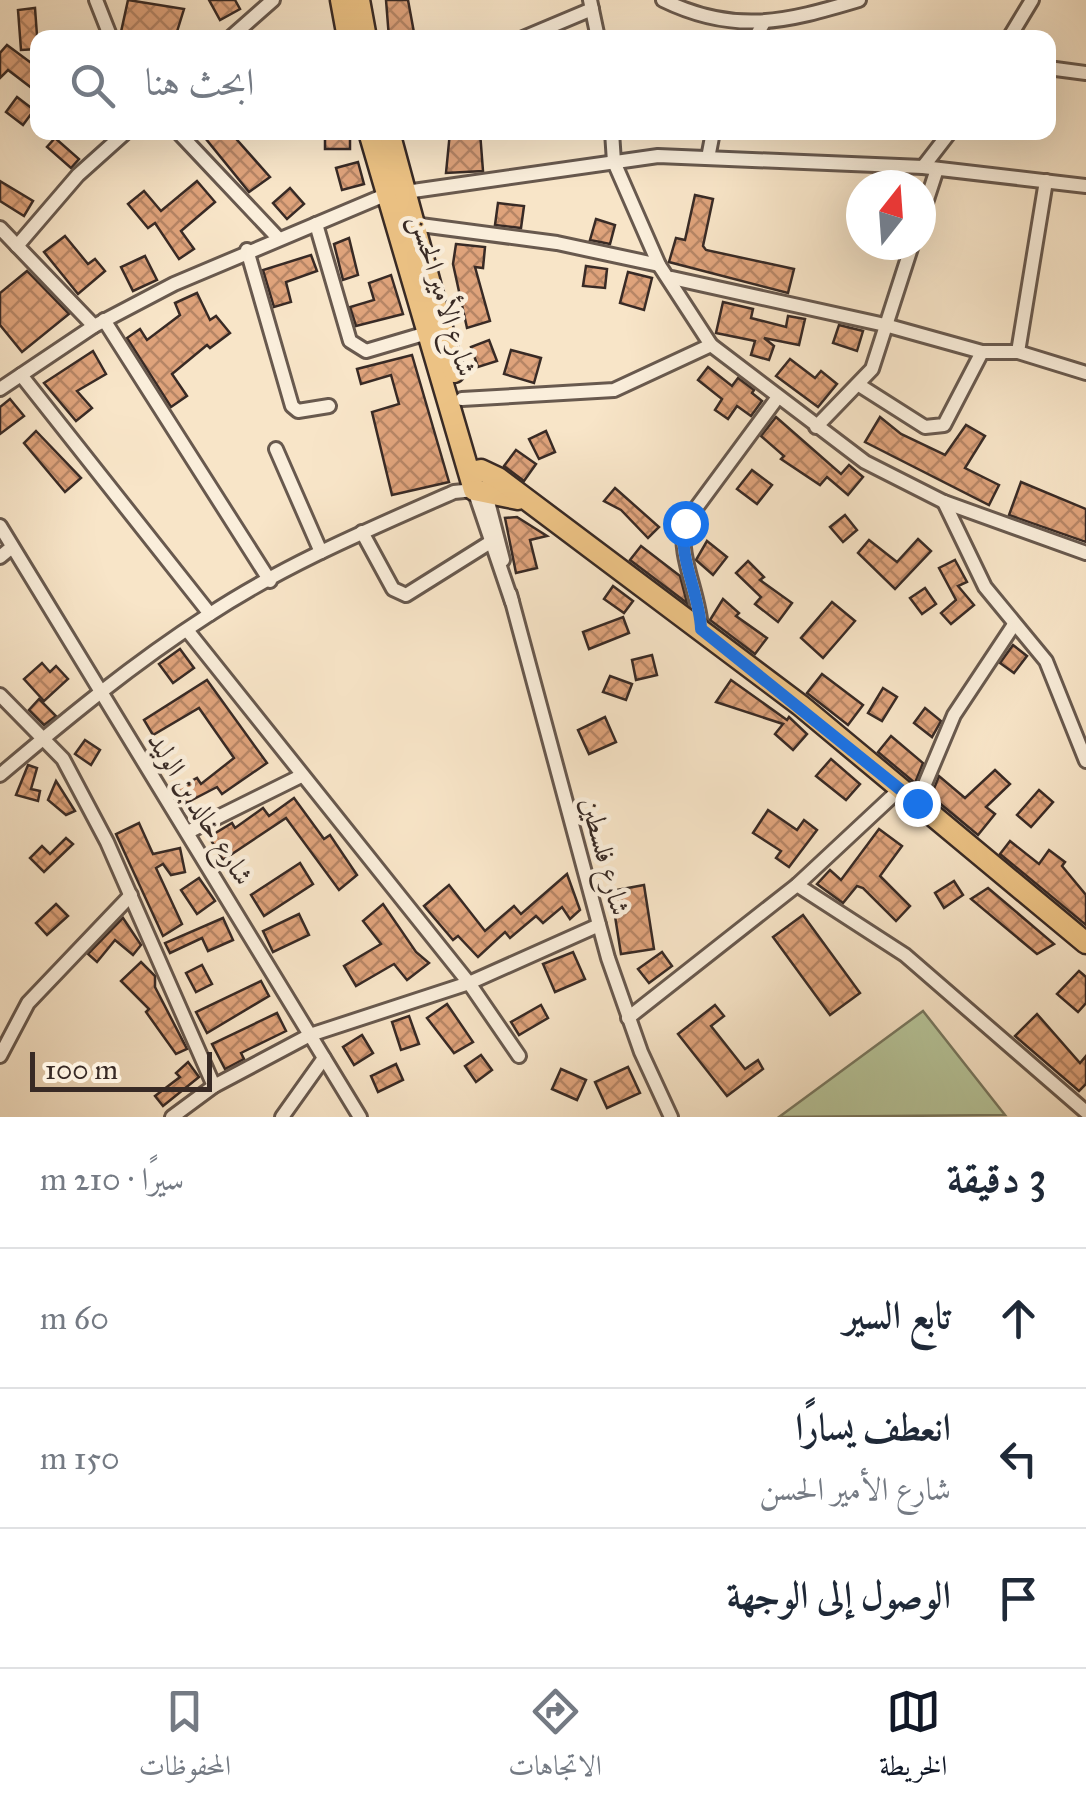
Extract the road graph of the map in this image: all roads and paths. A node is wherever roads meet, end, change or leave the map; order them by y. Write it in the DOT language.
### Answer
graph roads {
  1 [pos="96,0"];
  2 [pos="273,0"];
  3 [pos="342,0"];
  4 [pos="359,0"];
  5 [pos="663,0"];
  6 [pos="859,0"];
  7 [pos="1032,0"];
  8 [pos="591,4"];
  9 [pos="259,5"];
  10 [pos="763,24"];
  11 [pos="109,30"];
  12 [pos="237,30"];
  13 [pos="347,30"];
  14 [pos="365,30"];
  15 [pos="539,30"];
  16 [pos="596,30"];
  17 [pos="760,30"];
  18 [pos="1014,30"];
  19 [pos="1056,69"];
  20 [pos="1086,74"];
  21 [pos="117,140"];
  22 [pos="186,140"];
  23 [pos="372,140"];
  24 [pos="390,140"];
  25 [pos="613,140"];
  26 [pos="711,140"];
  27 [pos="946,140"];
  28 [pos="708,158"];
  29 [pos="614,162"];
  30 [pos="930,168"];
  31 [pos="1046,181"];
  32 [pos="1086,186"];
  33 [pos="395,192"];
  34 [pos="316,224"];
  35 [pos="412,224"];
  36 [pos="0,228"];
  37 [pos="278,238"];
  38 [pos="17,246"];
  39 [pos="247,250"];
  40 [pos="907,260"];
  41 [pos="659,265"];
  42 [pos="672,278"];
  43 [pos="99,323"];
  44 [pos="886,325"];
  45 [pos="427,333"];
  46 [pos="711,345"];
  47 [pos="982,352"];
  48 [pos="1018,352"];
  49 [pos="1086,374"];
  50 [pos="21,375"];
  51 [pos="860,385"];
  52 [pos="0,389"];
  53 [pos="778,397"];
  54 [pos="462,399"];
  55 [pos="329,406"];
  56 [pos="816,427"];
  57 [pos="276,449"];
  58 [pos="473,483"];
  59 [pos="944,502"];
  60 [pos="0,526"];
  61 [pos="362,532"];
  62 [pos="489,544"];
  63 [pos="12,547"];
  64 [pos="321,552"];
  65 [pos="1086,554"];
  66 [pos="0,557"];
  67 [pos="270,580"];
  68 [pos="512,602"];
  69 [pos="210,614"];
  70 [pos="1013,626"];
  71 [pos="701,629"];
  72 [pos="187,630"];
  73 [pos="100,694"];
  74 [pos="0,695"];
  75 [pos="45,738"];
  76 [pos="1086,761"];
  77 [pos="0,775"];
  78 [pos="301,776"];
  79 [pos="900,789"];
  80 [pos="917,803"];
  81 [pos="188,832"];
  82 [pos="796,885"];
  83 [pos="131,895"];
  84 [pos="599,925"];
  85 [pos="1086,943"];
  86 [pos="469,983"];
  87 [pos="628,1018"];
  88 [pos="310,1035"];
  89 [pos="0,1056"];
  90 [pos="519,1056"];
  91 [pos="324,1058"];
  92 [pos="214,1086"];
  93 [pos="1086,1115"];
  94 [pos="172,1117"];
  95 [pos="282,1117"];
  96 [pos="360,1117"];
  97 [pos="670,1117"];
  1 -- 11 [label="street"];
  2 -- 9 [label="street"];
  3 -- 13 [label="main road"];
  4 -- 14 [label="main road"];
  5 -- 10 [label="street"];
  6 -- 10 [label="street"];
  7 -- 18 [label="street"];
  8 -- 15 [label="street"];
  8 -- 16 [label="street"];
  9 -- 12 [label="street"];
  10 -- 17 [label="street"];
  19 -- 20 [label="street"];
  21 -- 38 [label="street"];
  22 -- 37 [label="street"];
  23 -- 33 [label="main road, شارع الأمير الحسن"];
  24 -- 33 [label="main road, شارع الأمير الحسن"];
  25 -- 29 [label="street"];
  26 -- 28 [label="street"];
  27 -- 30 [label="street"];
  28 -- 29 [label="street"];
  28 -- 30 [label="street"];
  29 -- 33 [label="street"];
  29 -- 41 [label="street"];
  30 -- 31 [label="street"];
  31 -- 32 [label="street"];
  31 -- 48 [label="street"];
  33 -- 34 [label="street"];
  33 -- 35 [label="main road, شارع الأمير الحسن"];
  33 -- 45 [label="main road, شارع الأمير الحسن"];
  34 -- 37 [label="street"];
  34 -- 45 [label="street"];
  35 -- 41 [label="street"];
  35 -- 54 [label="main road, شارع الأمير الحسن"];
  36 -- 38 [label="street"];
  37 -- 39 [label="street"];
  38 -- 43 [label="street"];
  39 -- 43 [label="street"];
  39 -- 55 [label="street"];
  40 -- 44 [label="street"];
  41 -- 42 [label="street"];
  42 -- 44 [label="street"];
  42 -- 46 [label="street"];
  43 -- 50 [label="street"];
  43 -- 67 [label="street"];
  44 -- 47 [label="street"];
  44 -- 51 [label="street"];
  45 -- 58 [label="main road, شارع الأمير الحسن"];
  46 -- 53 [label="street"];
  46 -- 54 [label="street"];
  47 -- 48 [label="street"];
  47 -- 51 [label="street"];
  48 -- 49 [label="street"];
  50 -- 52 [label="street"];
  50 -- 69 [label="street"];
  51 -- 56 [label="street"];
  53 -- 56 [label="street"];
  53 -- 71 [label="street"];
  54 -- 58 [label="main road, شارع الأمير الحسن"];
  56 -- 59 [label="street"];
  57 -- 64 [label="street"];
  58 -- 61 [label="street"];
  58 -- 62 [label="street, شارع فلسطين"];
  58 -- 68 [label="street, شارع فلسطين"];
  58 -- 71 [label="main road"];
  59 -- 65 [label="street"];
  59 -- 70 [label="street"];
  60 -- 63 [label="street, شارع خالد بن الوليد"];
  61 -- 62 [label="street"];
  61 -- 64 [label="street"];
  62 -- 68 [label="street, شارع فلسطين"];
  63 -- 66 [label="street"];
  63 -- 73 [label="street, شارع خالد بن الوليد"];
  64 -- 67 [label="street"];
  67 -- 69 [label="street"];
  68 -- 84 [label="street, شارع فلسطين"];
  69 -- 72 [label="street"];
  70 -- 76 [label="street"];
  70 -- 80 [label="street"];
  71 -- 79 [label="main road"];
  72 -- 73 [label="street"];
  72 -- 78 [label="street"];
  73 -- 75 [label="street"];
  73 -- 81 [label="street, شارع خالد بن الوليد"];
  74 -- 75 [label="street"];
  75 -- 77 [label="street"];
  75 -- 83 [label="street"];
  78 -- 81 [label="street"];
  78 -- 86 [label="street"];
  79 -- 80 [label="main road"];
  79 -- 82 [label="street"];
  80 -- 85 [label="main road"];
  81 -- 88 [label="street, شارع خالد بن الوليد"];
  82 -- 87 [label="street"];
  82 -- 93 [label="street"];
  83 -- 89 [label="street"];
  83 -- 92 [label="street"];
  84 -- 86 [label="street"];
  84 -- 87 [label="street, شارع فلسطين"];
  86 -- 88 [label="street"];
  86 -- 90 [label="street"];
  87 -- 97 [label="street, شارع فلسطين"];
  88 -- 91 [label="street, شارع خالد بن الوليد"];
  88 -- 92 [label="street"];
  91 -- 95 [label="street"];
  91 -- 96 [label="street, شارع خالد بن الوليد"];
  92 -- 94 [label="street"];
}
